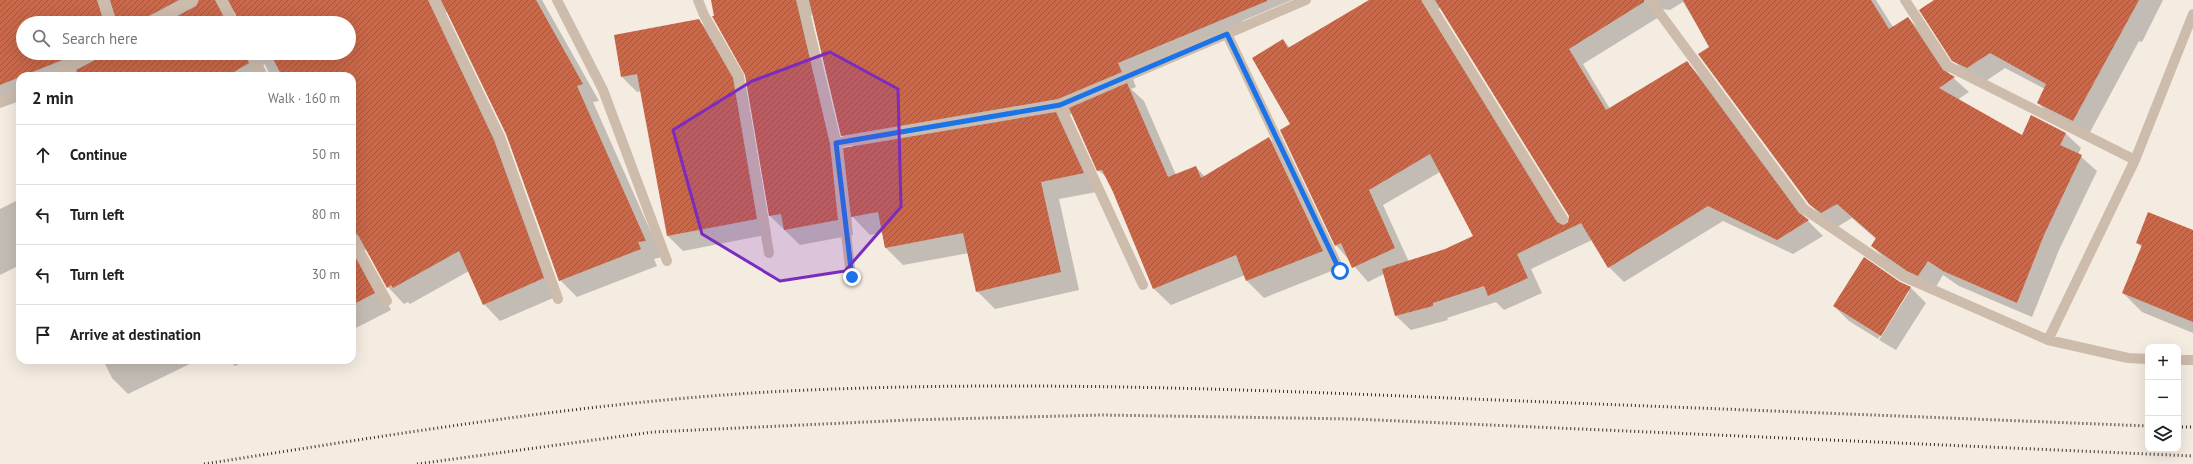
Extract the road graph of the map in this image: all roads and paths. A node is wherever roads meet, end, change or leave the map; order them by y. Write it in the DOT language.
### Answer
graph roads {
  1 [pos="103,0"];
  2 [pos="193,0"];
  3 [pos="221,0"];
  4 [pos="434,0"];
  5 [pos="557,0"];
  6 [pos="698,0"];
  7 [pos="802,0"];
  8 [pos="1306,0"];
  9 [pos="1427,0"];
  10 [pos="1650,0"];
  11 [pos="1905,0"];
  12 [pos="2193,14"];
  13 [pos="109,16"];
  14 [pos="163,16"];
  15 [pos="230,16"];
  16 [pos="1227,34"];
  17 [pos="81,60"];
  18 [pos="255,60"];
  19 [pos="59,72"];
  20 [pos="261,72"];
  21 [pos="16,94"];
  22 [pos="0,102"];
  23 [pos="1060,105"];
  24 [pos="836,143"];
  25 [pos="2135,160"];
  26 [pos="1563,219"];
  27 [pos="356,245"];
  28 [pos="769,253"];
  29 [pos="667,261"];
  30 [pos="1340,271"];
  31 [pos="852,277"];
  32 [pos="1143,285"];
  33 [pos="558,300"];
  34 [pos="386,301"];
  35 [pos="2048,340"];
  36 [pos="2145,359"];
  37 [pos="2181,360"];
  38 [pos="2193,360"];
  1 -- 13 [label="street"];
  2 -- 14 [label="street"];
  3 -- 15 [label="street"];
  4 -- 33 [label="street"];
  5 -- 29 [label="street"];
  6 -- 28 [label="street"];
  7 -- 24 [label="street"];
  8 -- 16 [label="street"];
  9 -- 26 [label="street"];
  10 -- 35 [label="street"];
  11 -- 25 [label="street"];
  12 -- 25 [label="street"];
  16 -- 23 [label="street"];
  16 -- 30 [label="street"];
  17 -- 19 [label="street"];
  18 -- 20 [label="street"];
  21 -- 22 [label="street"];
  23 -- 24 [label="street"];
  23 -- 32 [label="street"];
  24 -- 31 [label="street"];
  25 -- 35 [label="street"];
  27 -- 34 [label="street"];
  35 -- 36 [label="street"];
  37 -- 38 [label="street"];
}
